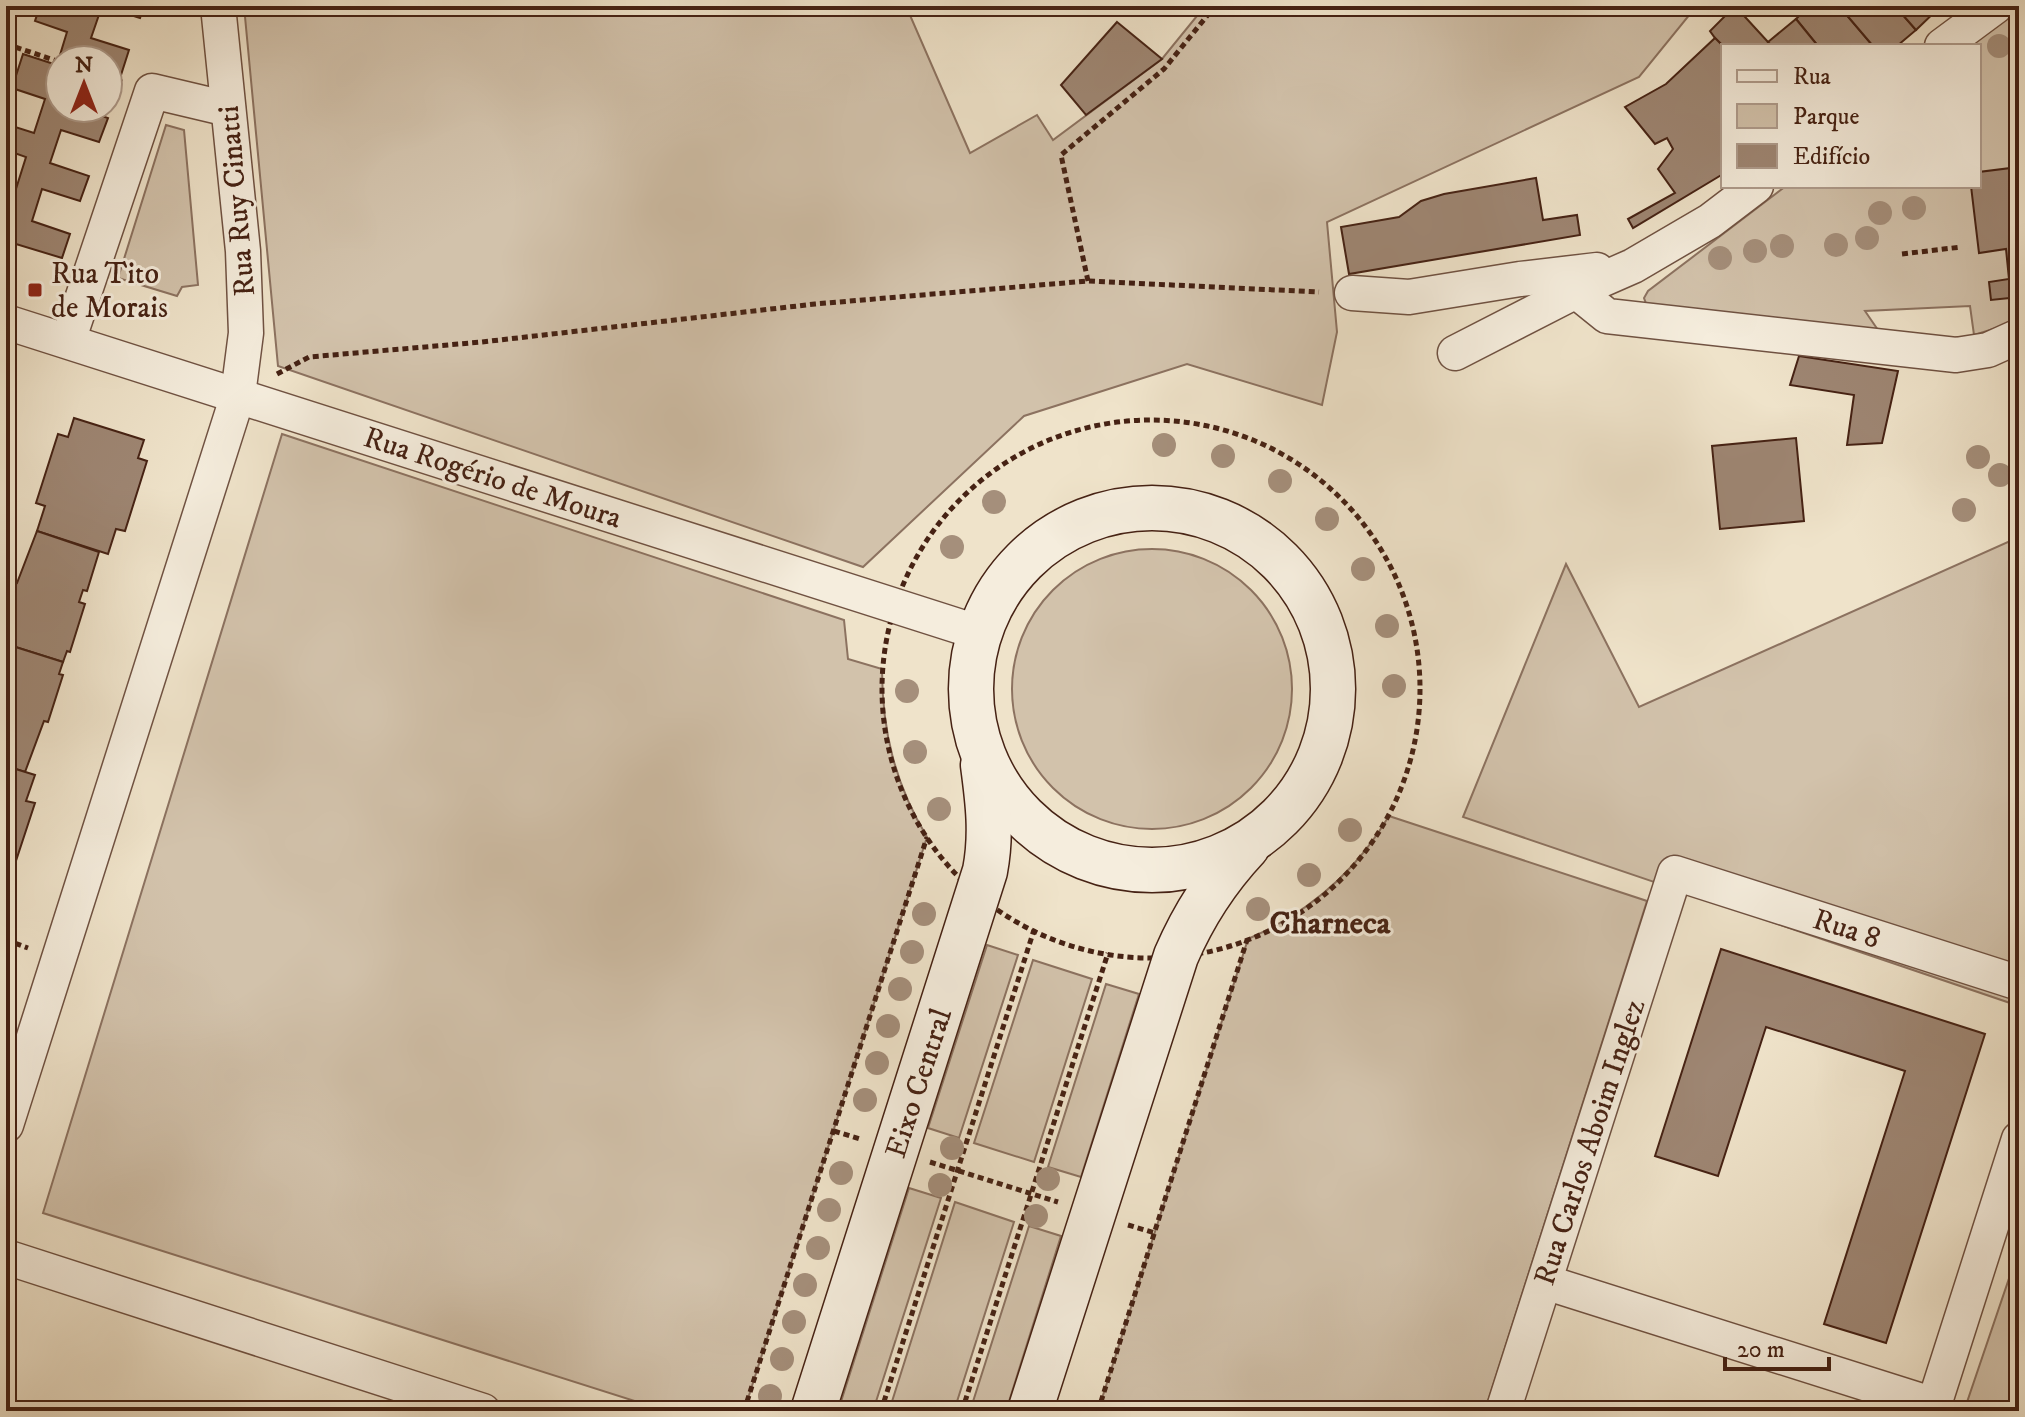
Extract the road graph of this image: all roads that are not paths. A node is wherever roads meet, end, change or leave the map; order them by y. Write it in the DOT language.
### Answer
graph roads {
  1 [pos="218,6"];
  2 [pos="1996,6"];
  3 [pos="1945,44"];
  4 [pos="228,109"];
  5 [pos="1753,188"];
  6 [pos="1633,266"];
  7 [pos="1576,291"];
  8 [pos="1352,293"];
  9 [pos="6,322"];
  10 [pos="2019,336"];
  11 [pos="68,341"];
  12 [pos="1455,353"];
  13 [pos="238,395"];
  14 [pos="980,633"];
  15 [pos="981,751"];
  16 [pos="1260,834"];
  17 [pos="1675,873"];
  18 [pos="2019,983"];
  19 [pos="6,1125"];
  20 [pos="2019,1139"];
  21 [pos="6,1257"];
  22 [pos="1545,1282"];
  23 [pos="1933,1408"];
  24 [pos="483,1411"];
  25 [pos="813,1411"];
  26 [pos="1030,1411"];
  27 [pos="1503,1411"];
  1 -- 4 [label="street, Rua Ruy Cinatti"];
  2 -- 3 [label="street"];
  4 -- 11 [label="street"];
  4 -- 13 [label="street, Rua Ruy Cinatti"];
  5 -- 6 [label="street"];
  6 -- 7 [label="street"];
  6 -- 8 [label="street"];
  7 -- 10 [label="street"];
  7 -- 12 [label="street"];
  9 -- 11 [label="street, Rua Rogério de Moura"];
  11 -- 13 [label="street, Rua Rogério de Moura"];
  13 -- 14 [label="street, Rua Rogério de Moura"];
  13 -- 19 [label="street"];
  14 -- 15 [label="main road"];
  14 -- 16 [label="main road"];
  15 -- 16 [label="main road"];
  15 -- 25 [label="main road, Eixo Central"];
  16 -- 26 [label="main road"];
  17 -- 18 [label="street, Rua 8"];
  17 -- 22 [label="street, Rua Carlos Aboim Inglez"];
  20 -- 23 [label="street"];
  21 -- 24 [label="street"];
  22 -- 23 [label="street"];
  22 -- 27 [label="street, Rua Carlos Aboim Inglez"];
}
